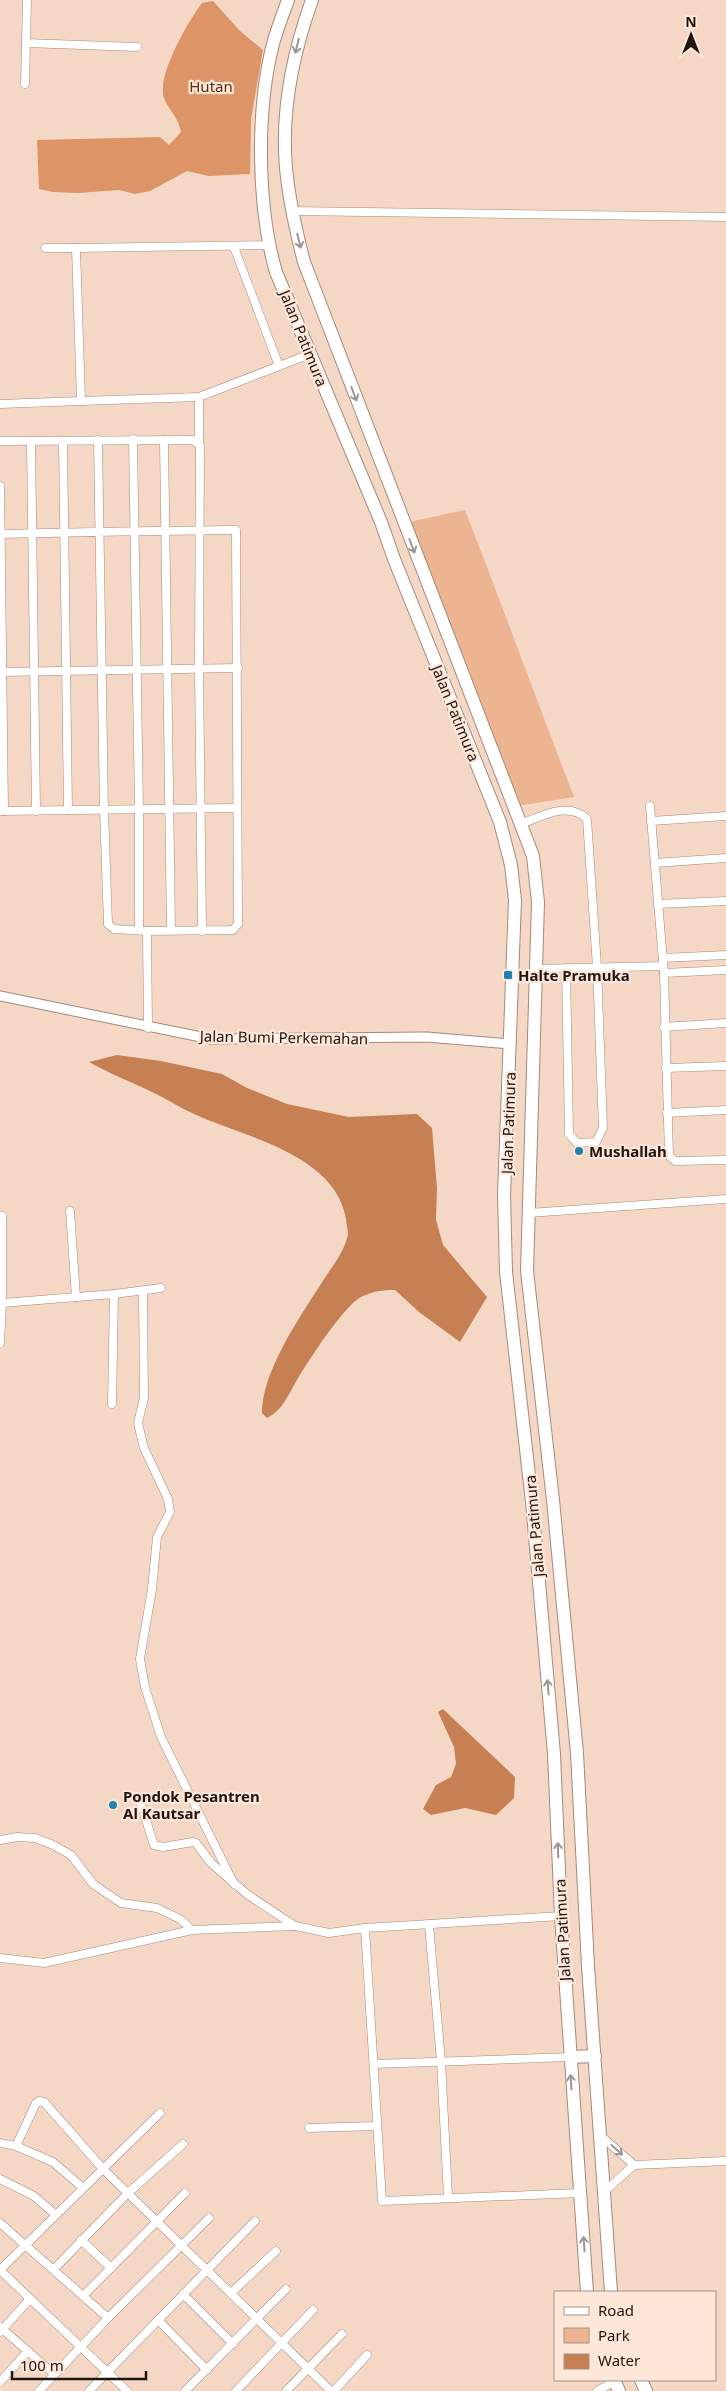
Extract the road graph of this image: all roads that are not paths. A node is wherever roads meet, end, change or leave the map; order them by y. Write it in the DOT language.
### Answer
graph roads {
  1 [pos="26,0"];
  2 [pos="288,0"];
  3 [pos="312,0"];
  4 [pos="26,44"];
  5 [pos="137,48"];
  6 [pos="25,84"];
  7 [pos="292,211"];
  8 [pos="726,217"];
  9 [pos="269,245"];
  10 [pos="234,247"];
  11 [pos="45,248"];
  12 [pos="76,248"];
  13 [pos="310,354"];
  14 [pos="279,366"];
  15 [pos="199,397"];
  16 [pos="81,401"];
  17 [pos="0,404"];
  18 [pos="133,439"];
  19 [pos="98,440"];
  20 [pos="164,440"];
  21 [pos="0,441"];
  22 [pos="63,441"];
  23 [pos="31,442"];
  24 [pos="199,444"];
  25 [pos="0,486"];
  26 [pos="165,531"];
  27 [pos="202,531"];
  28 [pos="99,532"];
  29 [pos="134,532"];
  30 [pos="33,533"];
  31 [pos="65,533"];
  32 [pos="0,534"];
  33 [pos="238,668"];
  34 [pos="199,669"];
  35 [pos="459,669"];
  36 [pos="101,670"];
  37 [pos="136,670"];
  38 [pos="167,670"];
  39 [pos="34,671"];
  40 [pos="66,671"];
  41 [pos="1,672"];
  42 [pos="441,677"];
  43 [pos="650,806"];
  44 [pos="202,808"];
  45 [pos="236,808"];
  46 [pos="139,809"];
  47 [pos="169,809"];
  48 [pos="68,810"];
  49 [pos="104,810"];
  50 [pos="2,811"];
  51 [pos="36,811"];
  52 [pos="726,816"];
  53 [pos="651,820"];
  54 [pos="521,824"];
  55 [pos="726,858"];
  56 [pos="655,863"];
  57 [pos="726,901"];
  58 [pos="658,904"];
  59 [pos="139,930"];
  60 [pos="171,930"];
  61 [pos="148,931"];
  62 [pos="202,931"];
  63 [pos="726,955"];
  64 [pos="663,966"];
  65 [pos="597,967"];
  66 [pos="566,968"];
  67 [pos="536,969"];
  68 [pos="726,970"];
  69 [pos="0,996"];
  70 [pos="726,1023"];
  71 [pos="664,1027"];
  72 [pos="148,1028"];
  73 [pos="511,1044"];
  74 [pos="726,1066"];
  75 [pos="666,1068"];
  76 [pos="726,1110"];
  77 [pos="667,1113"];
  78 [pos="726,1160"];
  79 [pos="726,1199"];
  80 [pos="70,1211"];
  81 [pos="529,1213"];
  82 [pos="2,1216"];
  83 [pos="161,1288"];
  84 [pos="143,1290"];
  85 [pos="114,1294"];
  86 [pos="76,1297"];
  87 [pos="2,1303"];
  88 [pos="0,1343"];
  89 [pos="112,1404"];
  90 [pos="139,1798"];
  91 [pos="0,1840"];
  92 [pos="234,1884"];
  93 [pos="561,1916"];
  94 [pos="429,1925"];
  95 [pos="295,1926"];
  96 [pos="365,1928"];
  97 [pos="192,1930"];
  98 [pos="0,1958"];
  99 [pos="595,2056"];
  100 [pos="570,2057"];
  101 [pos="441,2061"];
  102 [pos="374,2064"];
  103 [pos="160,2113"];
  104 [pos="376,2126"];
  105 [pos="309,2128"];
  106 [pos="601,2136"];
  107 [pos="0,2143"];
  108 [pos="183,2144"];
  109 [pos="16,2146"];
  110 [pos="726,2161"];
  111 [pos="634,2165"];
  112 [pos="103,2169"];
  113 [pos="0,2179"];
  114 [pos="83,2188"];
  115 [pos="605,2191"];
  116 [pos="128,2193"];
  117 [pos="185,2193"];
  118 [pos="580,2193"];
  119 [pos="448,2197"];
  120 [pos="56,2215"];
  121 [pos="210,2218"];
  122 [pos="157,2221"];
  123 [pos="255,2221"];
  124 [pos="0,2223"];
  125 [pos="81,2240"];
  126 [pos="26,2244"];
  127 [pos="182,2246"];
  128 [pos="276,2250"];
  129 [pos="111,2268"];
  130 [pos="54,2269"];
  131 [pos="0,2270"];
  132 [pos="206,2270"];
  133 [pos="286,2288"];
  134 [pos="587,2291"];
  135 [pos="611,2291"];
  136 [pos="231,2293"];
  137 [pos="183,2294"];
  138 [pos="83,2296"];
  139 [pos="30,2299"];
  140 [pos="313,2310"];
  141 [pos="108,2318"];
  142 [pos="257,2319"];
  143 [pos="158,2320"];
  144 [pos="1,2330"];
  145 [pos="342,2334"];
  146 [pos="282,2343"];
  147 [pos="233,2344"];
  148 [pos="80,2347"];
  149 [pos="28,2351"];
  150 [pos="368,2355"];
  151 [pos="308,2368"];
  152 [pos="207,2370"];
  153 [pos="107,2372"];
  154 [pos="54,2374"];
  155 [pos="0,2382"];
  156 [pos="616,2384"];
  157 [pos="39,2391"];
  158 [pos="89,2391"];
  159 [pos="127,2391"];
  160 [pos="184,2391"];
  161 [pos="236,2391"];
  162 [pos="286,2391"];
  163 [pos="332,2391"];
  164 [pos="597,2391"];
  1 -- 4 [label="street"];
  2 -- 9 [label="highway, Jalan Patimura"];
  3 -- 7 [label="highway, Jalan Patimura, one-way"];
  4 -- 5 [label="street"];
  4 -- 6 [label="street"];
  7 -- 8 [label="street"];
  7 -- 35 [label="highway, Jalan Patimura, one-way"];
  9 -- 10 [label="street"];
  9 -- 13 [label="highway, Jalan Patimura"];
  10 -- 12 [label="street"];
  10 -- 14 [label="street"];
  11 -- 12 [label="street"];
  12 -- 16 [label="street"];
  13 -- 14 [label="street"];
  13 -- 42 [label="highway, Jalan Patimura"];
  14 -- 15 [label="street"];
  15 -- 16 [label="street"];
  15 -- 24 [label="street"];
  16 -- 17 [label="street"];
  18 -- 19 [label="street"];
  18 -- 20 [label="street"];
  18 -- 29 [label="street"];
  19 -- 22 [label="street"];
  19 -- 28 [label="street"];
  20 -- 24 [label="street"];
  20 -- 26 [label="street"];
  21 -- 23 [label="street"];
  22 -- 23 [label="street"];
  22 -- 31 [label="street"];
  23 -- 30 [label="street"];
  24 -- 27 [label="street"];
  25 -- 32 [label="street"];
  26 -- 27 [label="street"];
  26 -- 29 [label="street"];
  26 -- 38 [label="street"];
  27 -- 33 [label="street"];
  27 -- 34 [label="street"];
  28 -- 29 [label="street"];
  28 -- 31 [label="street"];
  28 -- 36 [label="street"];
  29 -- 37 [label="street"];
  30 -- 31 [label="street"];
  30 -- 32 [label="street"];
  30 -- 39 [label="street"];
  31 -- 40 [label="street"];
  32 -- 41 [label="street"];
  33 -- 34 [label="street"];
  33 -- 45 [label="street"];
  34 -- 38 [label="street"];
  34 -- 44 [label="street"];
  35 -- 42 [label="highway"];
  35 -- 54 [label="highway, Jalan Patimura"];
  36 -- 37 [label="street"];
  36 -- 40 [label="street"];
  36 -- 49 [label="street"];
  37 -- 38 [label="street"];
  37 -- 46 [label="street"];
  38 -- 47 [label="street"];
  39 -- 40 [label="street"];
  39 -- 41 [label="street"];
  39 -- 51 [label="street"];
  40 -- 48 [label="street"];
  41 -- 50 [label="street"];
  42 -- 73 [label="highway, Jalan Patimura"];
  43 -- 53 [label="street"];
  44 -- 45 [label="street"];
  44 -- 47 [label="street"];
  44 -- 62 [label="street"];
  45 -- 62 [label="street"];
  46 -- 47 [label="street"];
  46 -- 49 [label="street"];
  46 -- 59 [label="street"];
  47 -- 60 [label="street"];
  48 -- 49 [label="street"];
  48 -- 51 [label="street"];
  49 -- 59 [label="street"];
  50 -- 51 [label="street"];
  52 -- 53 [label="street"];
  53 -- 56 [label="street"];
  54 -- 65 [label="street"];
  54 -- 67 [label="highway, Jalan Patimura"];
  55 -- 56 [label="street"];
  56 -- 58 [label="street"];
  57 -- 58 [label="street"];
  58 -- 64 [label="street"];
  59 -- 61 [label="street"];
  60 -- 61 [label="street"];
  60 -- 62 [label="street"];
  61 -- 72 [label="street"];
  63 -- 64 [label="street"];
  64 -- 65 [label="street"];
  64 -- 68 [label="street"];
  64 -- 71 [label="street"];
  65 -- 66 [label="street"];
  65 -- 66 [label="street"];
  66 -- 67 [label="street"];
  67 -- 81 [label="highway, Jalan Patimura"];
  69 -- 72 [label="street, Jalan Bumi Perkemahan"];
  70 -- 71 [label="street"];
  71 -- 75 [label="street"];
  72 -- 73 [label="street, Jalan Bumi Perkemahan"];
  93 -- 73 [label="highway, Jalan Patimura, one-way"];
  74 -- 75 [label="street"];
  75 -- 77 [label="street"];
  76 -- 77 [label="street"];
  77 -- 78 [label="street"];
  79 -- 81 [label="street"];
  80 -- 86 [label="street"];
  81 -- 99 [label="highway, Jalan Patimura"];
  82 -- 87 [label="street"];
  83 -- 84 [label="street"];
  84 -- 85 [label="street"];
  84 -- 92 [label="street"];
  85 -- 86 [label="street"];
  85 -- 89 [label="street"];
  86 -- 87 [label="street"];
  87 -- 88 [label="street"];
  90 -- 92 [label="street"];
  91 -- 97 [label="street"];
  92 -- 95 [label="street"];
  93 -- 94 [label="street"];
  93 -- 100 [label="highway, Jalan Patimura"];
  94 -- 96 [label="street"];
  94 -- 101 [label="street"];
  95 -- 96 [label="street"];
  95 -- 97 [label="street"];
  96 -- 102 [label="street"];
  97 -- 98 [label="street"];
  99 -- 100 [label="highway"];
  99 -- 106 [label="highway, Jalan Patimura"];
  100 -- 101 [label="street"];
  118 -- 100 [label="highway, Jalan Patimura, one-way"];
  101 -- 102 [label="street"];
  101 -- 119 [label="street"];
  102 -- 104 [label="street"];
  103 -- 112 [label="street"];
  104 -- 105 [label="street"];
  104 -- 119 [label="street"];
  106 -- 111 [label="street, one-way"];
  106 -- 115 [label="highway, Jalan Patimura"];
  107 -- 109 [label="street"];
  108 -- 116 [label="street"];
  109 -- 112 [label="street"];
  109 -- 114 [label="street"];
  110 -- 111 [label="street"];
  111 -- 115 [label="street"];
  112 -- 114 [label="street"];
  112 -- 116 [label="street"];
  113 -- 120 [label="street"];
  114 -- 120 [label="street"];
  115 -- 135 [label="highway, Jalan Patimura"];
  116 -- 122 [label="street"];
  116 -- 125 [label="street"];
  117 -- 122 [label="street"];
  118 -- 119 [label="street"];
  134 -- 118 [label="highway, Jalan Patimura, one-way"];
  120 -- 126 [label="street"];
  121 -- 127 [label="street"];
  122 -- 127 [label="street"];
  122 -- 129 [label="street"];
  123 -- 132 [label="street"];
  124 -- 126 [label="street"];
  125 -- 129 [label="street"];
  125 -- 130 [label="street"];
  126 -- 130 [label="street"];
  126 -- 131 [label="street"];
  127 -- 132 [label="street"];
  127 -- 141 [label="street"];
  128 -- 136 [label="street"];
  129 -- 138 [label="street"];
  130 -- 138 [label="street"];
  131 -- 139 [label="street"];
  132 -- 136 [label="street"];
  132 -- 137 [label="street"];
  133 -- 142 [label="street"];
  136 -- 142 [label="street"];
  137 -- 143 [label="street"];
  137 -- 147 [label="street"];
  138 -- 141 [label="street"];
  139 -- 144 [label="street"];
  139 -- 148 [label="street"];
  140 -- 146 [label="street"];
  141 -- 148 [label="street"];
  142 -- 146 [label="street"];
  142 -- 147 [label="street"];
  143 -- 152 [label="street"];
  143 -- 153 [label="street"];
  144 -- 149 [label="street"];
  145 -- 151 [label="street"];
  146 -- 151 [label="street"];
  146 -- 161 [label="street"];
  147 -- 152 [label="street"];
  148 -- 153 [label="street"];
  148 -- 154 [label="street"];
  149 -- 154 [label="street"];
  149 -- 155 [label="street"];
  150 -- 163 [label="street"];
  151 -- 162 [label="street"];
  151 -- 163 [label="street"];
  152 -- 160 [label="street"];
  153 -- 158 [label="street"];
  153 -- 159 [label="street"];
  154 -- 157 [label="street"];
  156 -- 164 [label="street"];
}
